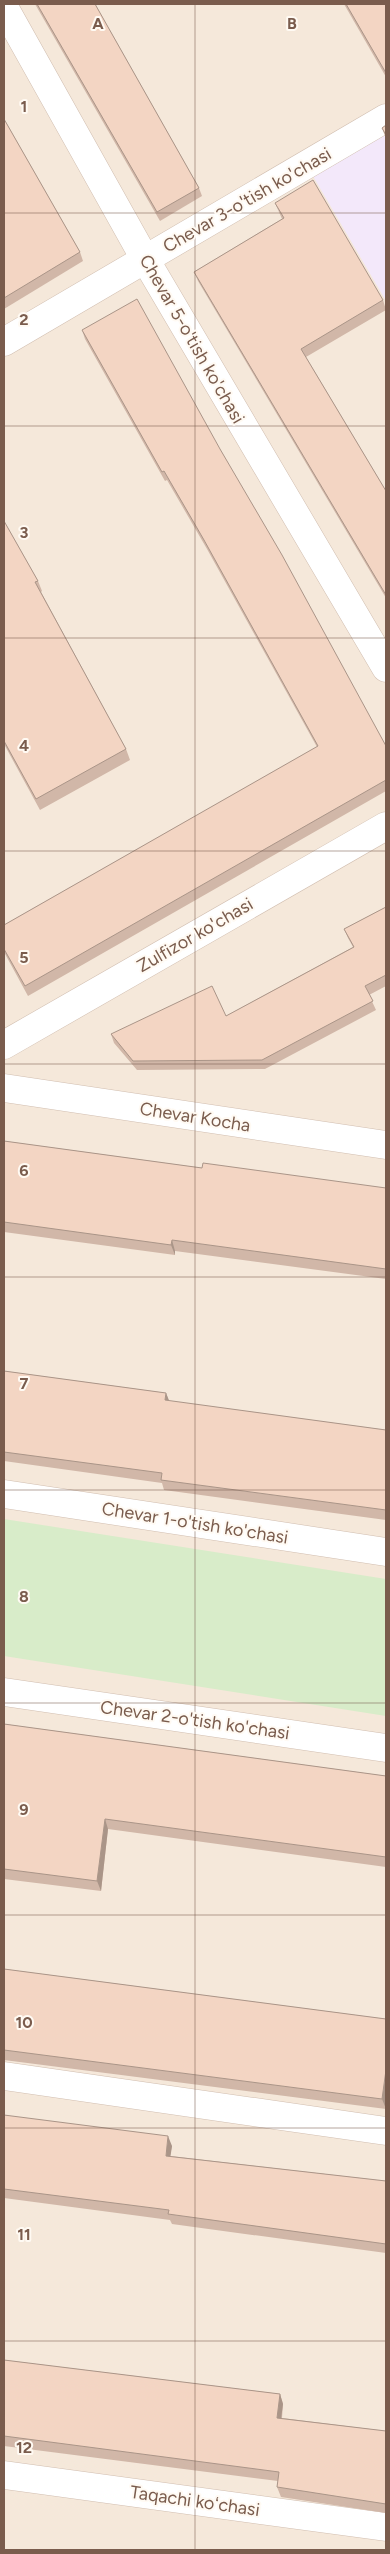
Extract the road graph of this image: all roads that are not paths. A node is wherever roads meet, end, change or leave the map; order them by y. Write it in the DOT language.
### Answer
graph roads {
  1 [pos="4,7"];
  2 [pos="386,118"];
  3 [pos="145,259"];
  4 [pos="4,342"];
  5 [pos="386,668"];
  6 [pos="386,826"];
  7 [pos="4,1045"];
  8 [pos="4,1088"];
  9 [pos="386,1145"];
  10 [pos="4,1494"];
  11 [pos="386,1552"];
  12 [pos="4,1692"];
  13 [pos="386,1748"];
  14 [pos="4,2076"];
  15 [pos="386,2131"];
  16 [pos="4,2475"];
  17 [pos="386,2527"];
  1 -- 3 [label="street, Chevar 5-o'tish ko'chasi"];
  2 -- 3 [label="street, Chevar 3-o'tish ko'chasi"];
  3 -- 4 [label="street, Chevar 3-o'tish ko'chasi"];
  3 -- 5 [label="street, Chevar 5-o'tish ko'chasi"];
  6 -- 7 [label="street, Zulfizor ko'chasi"];
  8 -- 9 [label="street, Chevar Kocha"];
  10 -- 11 [label="street, Chevar 1-o'tish ko'chasi"];
  12 -- 13 [label="street, Chevar 2-o'tish ko'chasi"];
  14 -- 15 [label="street"];
  16 -- 17 [label="street, Taqachi koʻchasi"];
}
